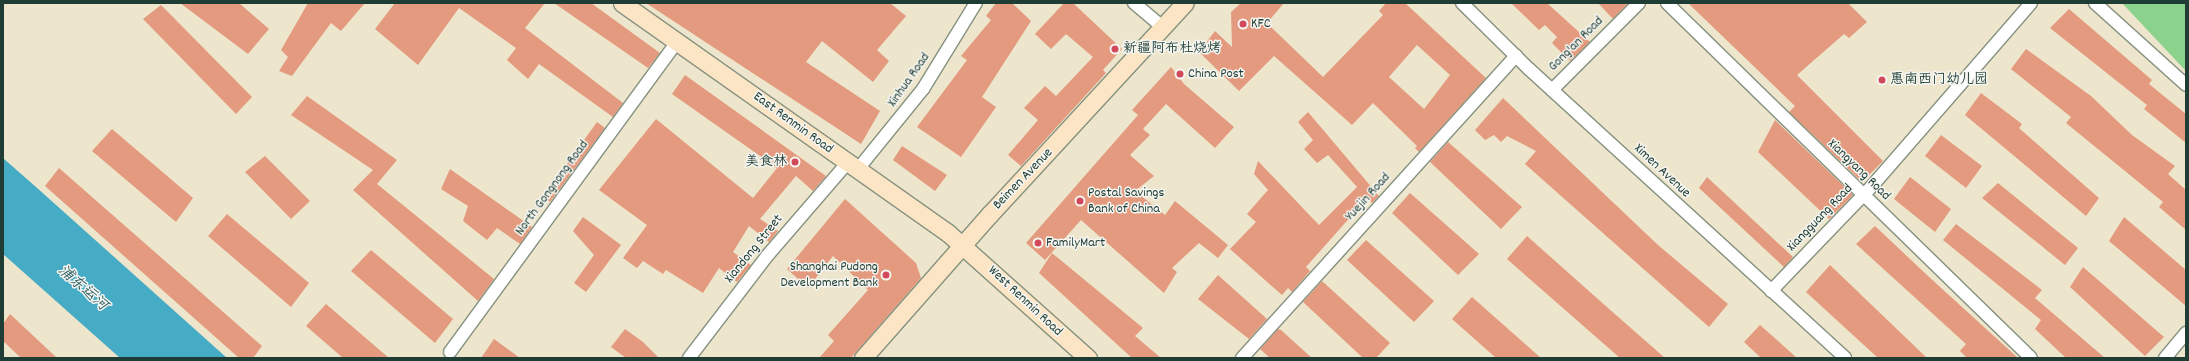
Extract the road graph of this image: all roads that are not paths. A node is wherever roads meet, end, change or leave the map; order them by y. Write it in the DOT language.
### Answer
graph roads {
  1 [pos="622,3"];
  2 [pos="976,3"];
  3 [pos="1134,3"];
  4 [pos="1185,3"];
  5 [pos="1462,3"];
  6 [pos="1639,3"];
  7 [pos="1667,3"];
  8 [pos="2032,3"];
  9 [pos="2095,3"];
  10 [pos="1163,27"];
  11 [pos="677,42"];
  12 [pos="1516,56"];
  13 [pos="2186,85"];
  14 [pos="1552,90"];
  15 [pos="853,166"];
  16 [pos="1862,195"];
  17 [pos="963,245"];
  18 [pos="1771,291"];
  19 [pos="2186,333"];
  20 [pos="450,352"];
  21 [pos="689,358"];
  22 [pos="863,358"];
  23 [pos="1088,358"];
  24 [pos="1242,358"];
  25 [pos="1845,358"];
  26 [pos="2031,358"];
  27 [pos="2164,358"];
  1 -- 11 [label="street, East Renmin Road"];
  2 -- 15 [label="street, Xinhua Road"];
  3 -- 10 [label="street"];
  4 -- 10 [label="street, Beimen Avenue"];
  5 -- 12 [label="street, Ximen Avenue"];
  6 -- 14 [label="street, Gong'an Road"];
  7 -- 16 [label="street, Xiangyang Road"];
  8 -- 16 [label="street, Xiangguang Road"];
  9 -- 13 [label="street"];
  10 -- 17 [label="street, Beimen Avenue"];
  11 -- 15 [label="street, East Renmin Road"];
  11 -- 20 [label="street, North Gongnong Road"];
  12 -- 14 [label="street, Ximen Avenue"];
  12 -- 24 [label="street, Yuejin Road"];
  14 -- 18 [label="street, Ximen Avenue"];
  15 -- 17 [label="street, East Renmin Road"];
  15 -- 21 [label="street, Xiandong Street"];
  16 -- 18 [label="street, Xiangguang Road"];
  16 -- 26 [label="street, Xiangyang Road"];
  17 -- 22 [label="street, Beimen Avenue"];
  17 -- 23 [label="street, West Renmin Road"];
  18 -- 25 [label="street, Ximen Avenue"];
  19 -- 27 [label="street"];
}
